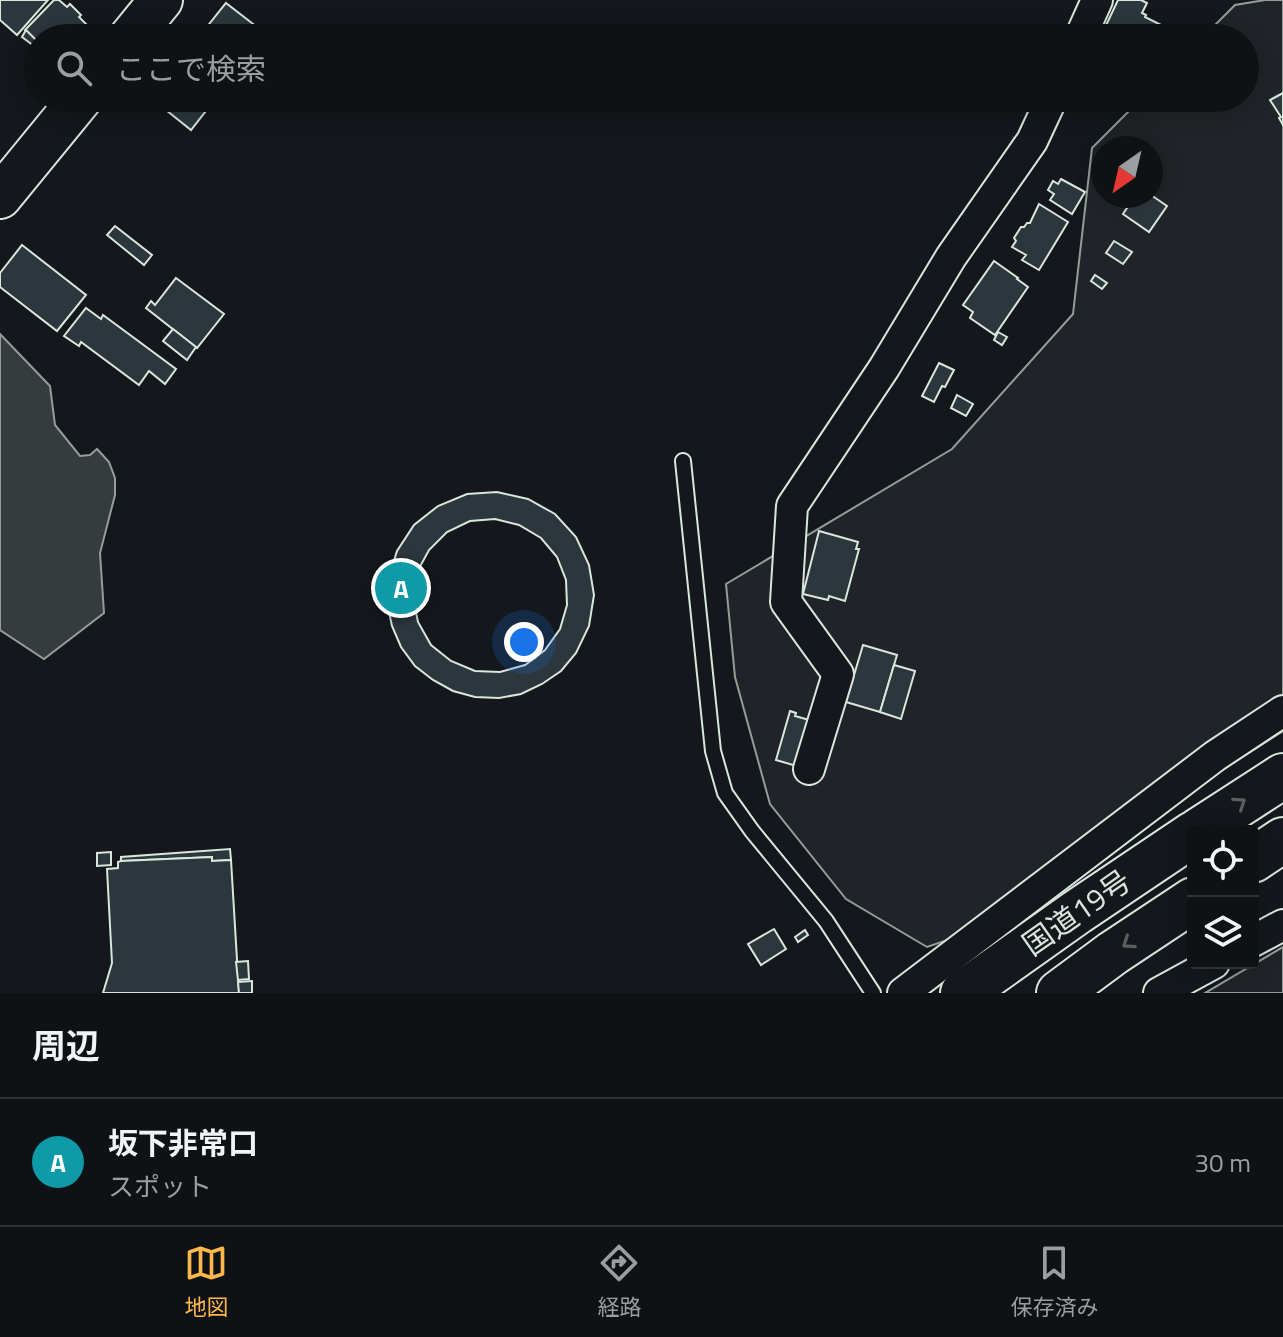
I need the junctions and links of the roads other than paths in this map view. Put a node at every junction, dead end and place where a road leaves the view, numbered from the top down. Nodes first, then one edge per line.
1 (161, 0) edge
2 (1097, 0) edge
3 (141, 24) edge
4 (1086, 24) edge
5 (70, 112) edge
6 (1045, 112) edge
7 (0, 197) edge
8 (683, 461) dead end
9 (1283, 711) edge
10 (809, 769) dead end
11 (1283, 776) edge
12 (1207, 825) edge
13 (1187, 838) edge
14 (1283, 840) edge
15 (1259, 856) edge
16 (1187, 904) edge
17 (1283, 925) edge
18 (1259, 938) edge
19 (1203, 969) edge
20 (873, 993) edge
21 (903, 993) edge
22 (963, 993) edge
23 (1059, 993) edge
24 (1159, 993) edge

1 - 3 main road
2 - 4 street
5 - 7 main road
6 - 10 street
8 - 20 lane
9 - 21 street
12 -> 11 highway, 国道19号
13 - 22 highway, 国道19号
14 - 15 highway
16 -> 23 highway, 国道19号
17 - 18 street
19 - 24 street

